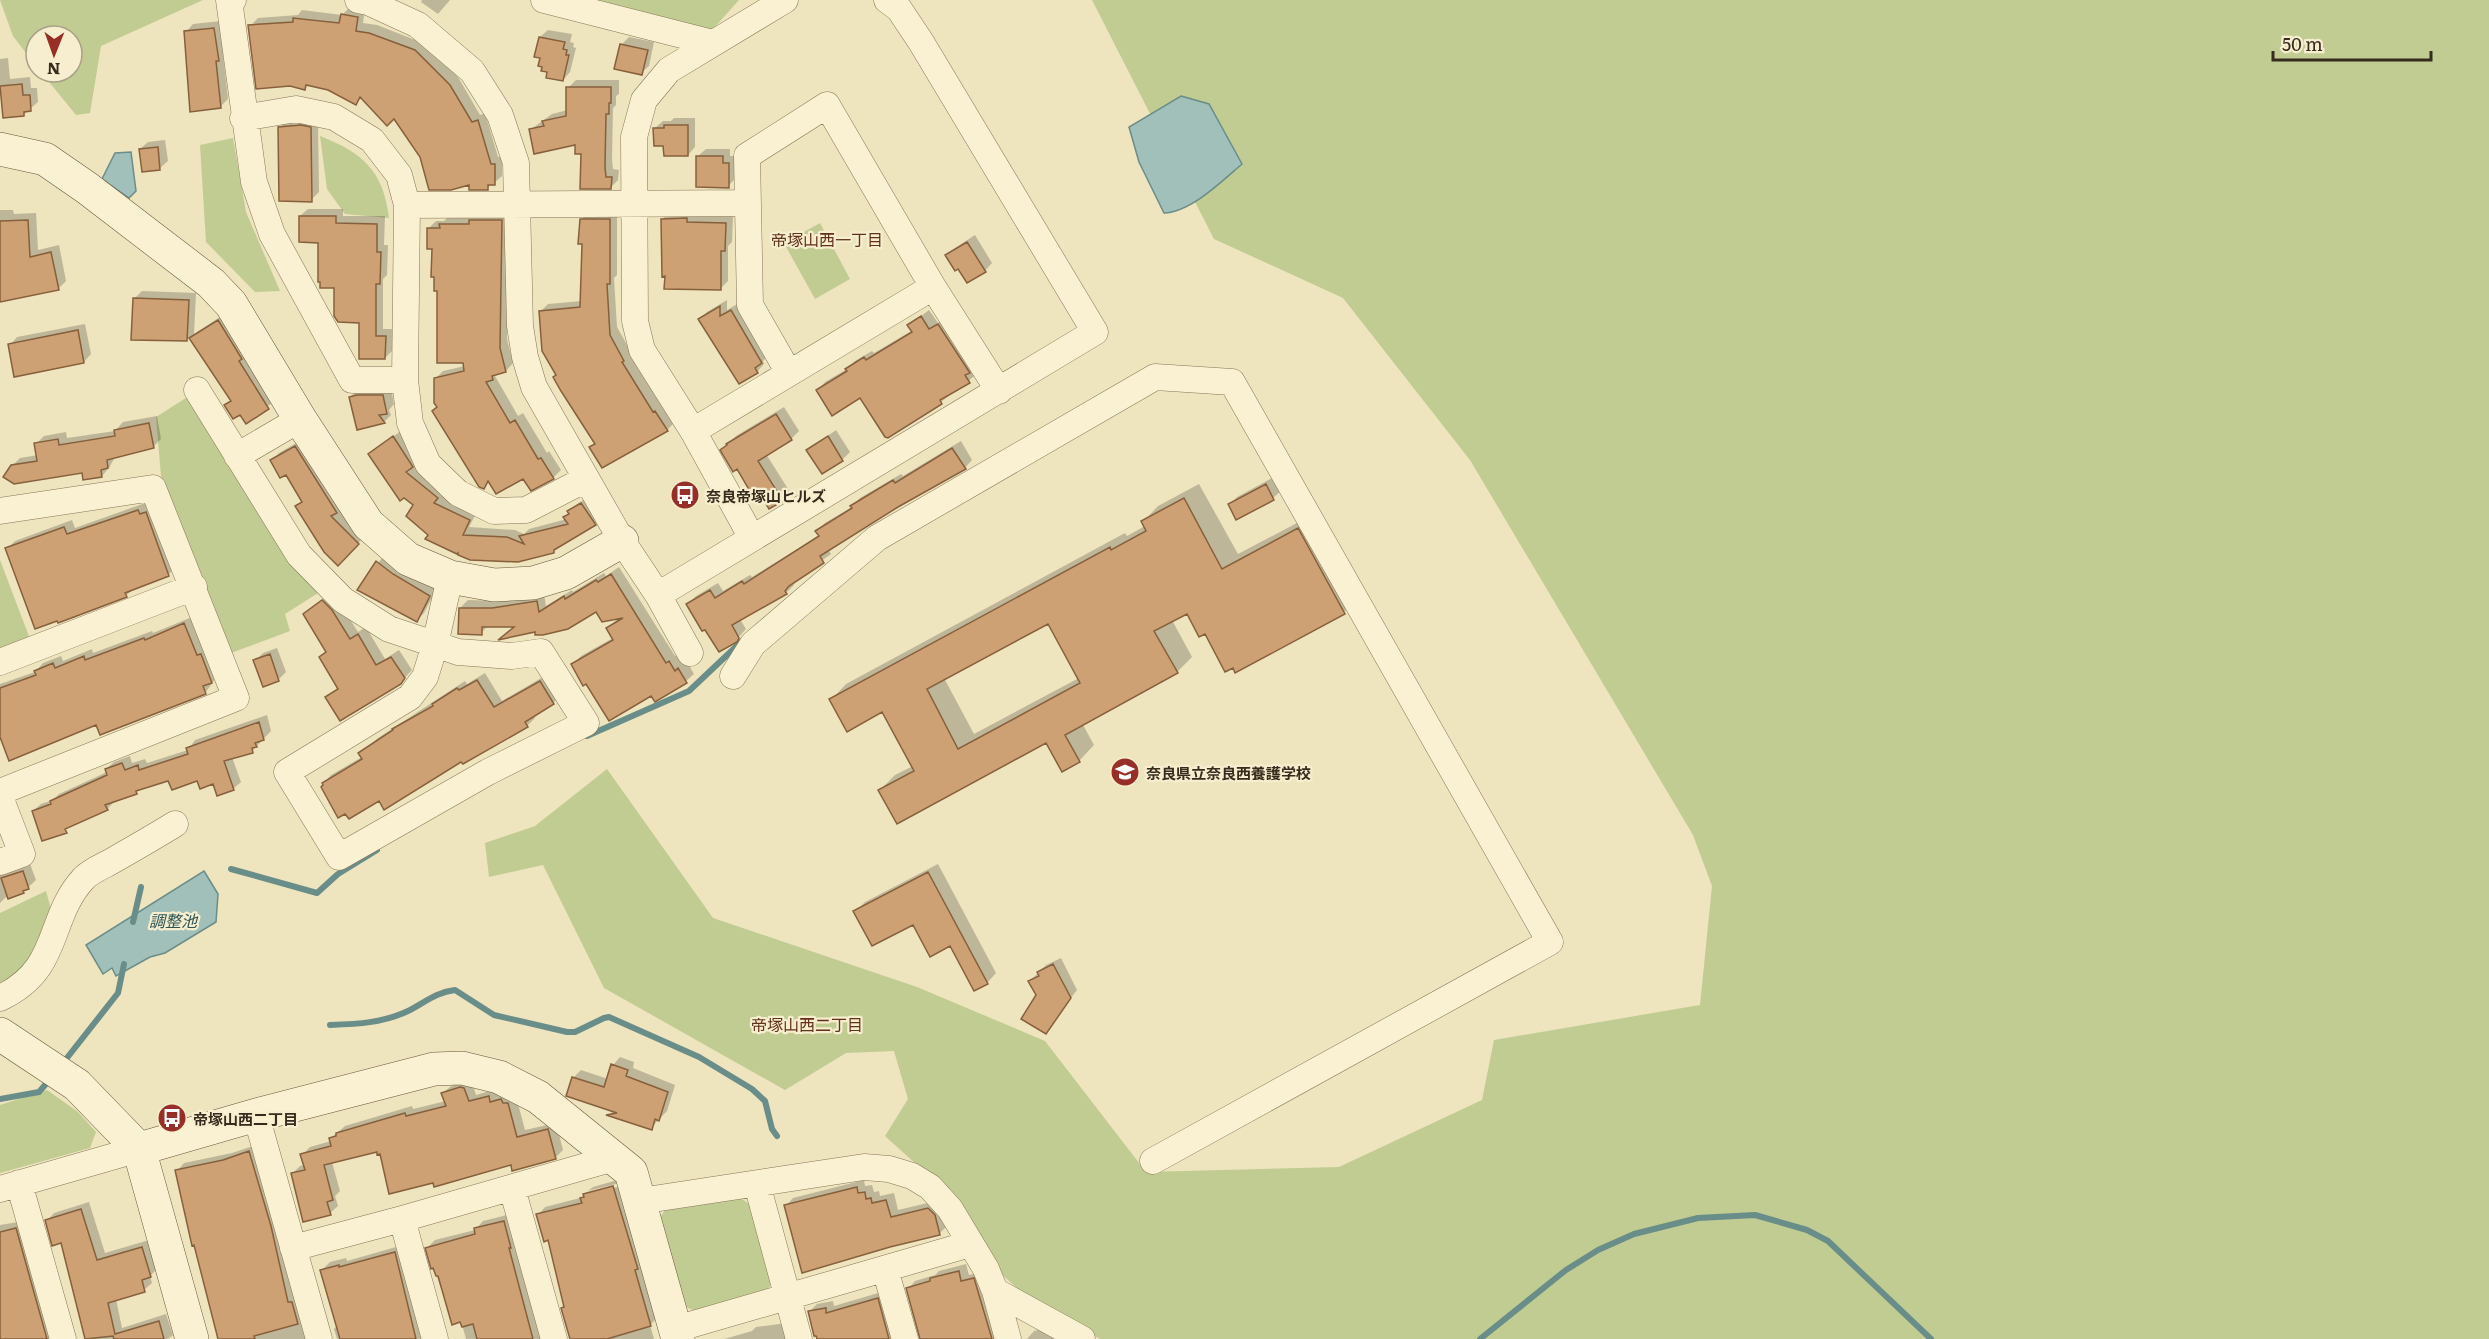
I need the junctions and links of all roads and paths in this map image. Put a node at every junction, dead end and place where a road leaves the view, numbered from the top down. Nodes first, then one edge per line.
1 (233, 0) edge
2 (358, 0) edge
3 (544, 0) edge
4 (785, 0) edge
5 (887, 0) edge
6 (394, 6) edge
7 (713, 44) junction
8 (243, 118) junction
9 (0, 149) edge
10 (519, 203) junction
11 (748, 203) junction
12 (407, 205) junction
13 (634, 205) junction
14 (933, 287) junction
15 (789, 373) junction
16 (405, 380) junction
17 (197, 390) dead end
18 (999, 391) junction
19 (300, 419) junction
20 (693, 431) junction
21 (237, 456) junction
22 (586, 479) junction
23 (0, 511) edge
24 (752, 538) junction
25 (622, 541) junction
26 (450, 577) junction
27 (194, 587) junction
28 (658, 595) junction
29 (435, 645) junction
30 (690, 653) dead end
31 (0, 663) edge
32 (733, 676) dead end
33 (0, 792) edge
34 (0, 797) edge
35 (175, 824) dead end
36 (0, 862) edge
37 (0, 998) edge
38 (0, 1034) edge
39 (256, 1115) junction
40 (139, 1149) junction
41 (614, 1158) junction
42 (1153, 1161) dead end
43 (757, 1184) junction
44 (9, 1186) edge
45 (512, 1188) junction
46 (640, 1201) junction
47 (402, 1219) junction
48 (970, 1244) junction
49 (293, 1248) junction
50 (885, 1269) junction
51 (995, 1291) junction
52 (787, 1298) junction
53 (677, 1334) edge
54 (63, 1339) edge
55 (192, 1339) edge
56 (319, 1339) edge
57 (435, 1339) edge
58 (554, 1339) edge
59 (799, 1339) edge
60 (905, 1339) edge
61 (1008, 1339) edge
62 (1082, 1339) edge

1 - 8 street
2 - 6 street
3 - 7 street
4 - 7 street
5 - 18 street
6 - 10 street
7 - 13 street
8 - 12 street
8 - 16 street
9 - 19 street
10 - 12 street
10 - 13 street
10 - 22 street
11 - 13 street
11 - 14 street
11 - 15 street
12 - 16 street
13 - 20 street
14 - 15 street
14 - 18 street
15 - 20 street
16 - 22 street
17 - 21 street
18 - 24 street
19 - 21 street
19 - 26 street
20 - 24 street
21 - 29 street
22 - 25 street
23 - 27 street
24 - 28 street
25 - 26 street
25 - 28 street
26 - 29 street
27 - 31 street
27 - 33 street
28 - 30 street
29 - 29 street
32 - 42 street
34 - 36 street
35 - 37 street
38 - 40 street
39 - 40 street
39 - 41 street
39 - 49 street
40 - 44 street
40 - 55 street
41 - 45 street
41 - 46 street
43 - 46 street
43 - 48 street
43 - 52 street
44 - 54 street
45 - 47 street
45 - 58 street
46 - 53 street
47 - 49 street
47 - 57 street
48 - 50 street
48 - 51 street
49 - 56 street
50 - 52 street
50 - 60 street
51 - 61 street
51 - 62 street
52 - 53 street
52 - 59 street

